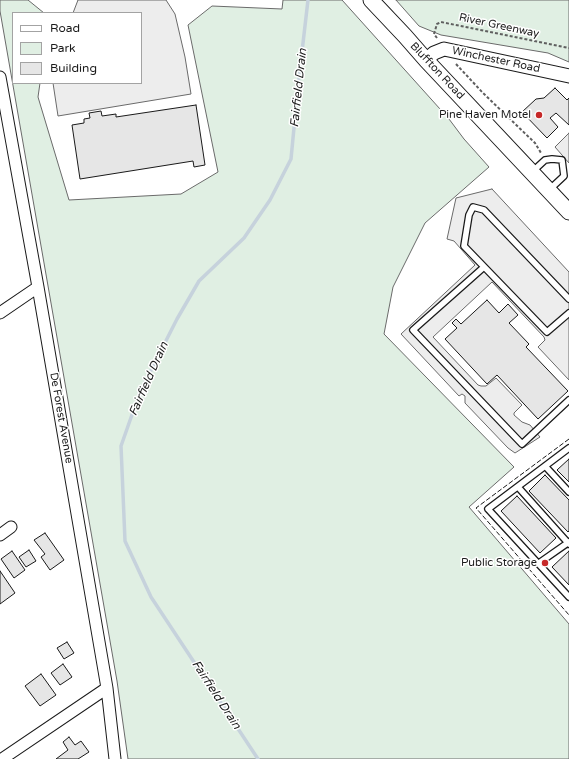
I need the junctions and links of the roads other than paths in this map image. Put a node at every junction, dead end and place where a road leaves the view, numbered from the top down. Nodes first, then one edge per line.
1 (371, 0) edge
2 (426, 60) junction
3 (569, 76) edge
4 (0, 77) edge
5 (532, 172) junction
6 (548, 190) junction
7 (569, 212) edge
8 (484, 267) junction
9 (38, 287) junction
10 (569, 299) edge
11 (0, 313) edge
12 (569, 313) edge
13 (569, 400) edge
14 (569, 448) edge
15 (545, 466) junction
16 (518, 487) junction
17 (569, 492) edge
18 (11, 527) dead end
19 (0, 535) edge
20 (568, 543) edge
21 (539, 564) junction
22 (569, 597) edge
23 (107, 688) junction
24 (2, 759) edge
25 (115, 759) edge

1 - 2 main road, Bluffton Road
2 - 3 street, Winchester Road
2 - 5 main road, Bluffton Road
4 - 9 street, De Forest Avenue
5 - 6 main road, Bluffton Road
5 - 6 lane
6 - 7 main road, Bluffton Road
8 - 10 lane
8 - 12 lane
8 - 13 lane
9 - 11 street
9 - 23 street, De Forest Avenue
14 - 15 lane
15 - 16 lane
15 - 17 lane
16 - 20 lane
16 - 21 lane
18 - 19 street
20 - 21 lane
21 - 22 lane
23 - 24 street
23 - 25 street, De Forest Avenue

